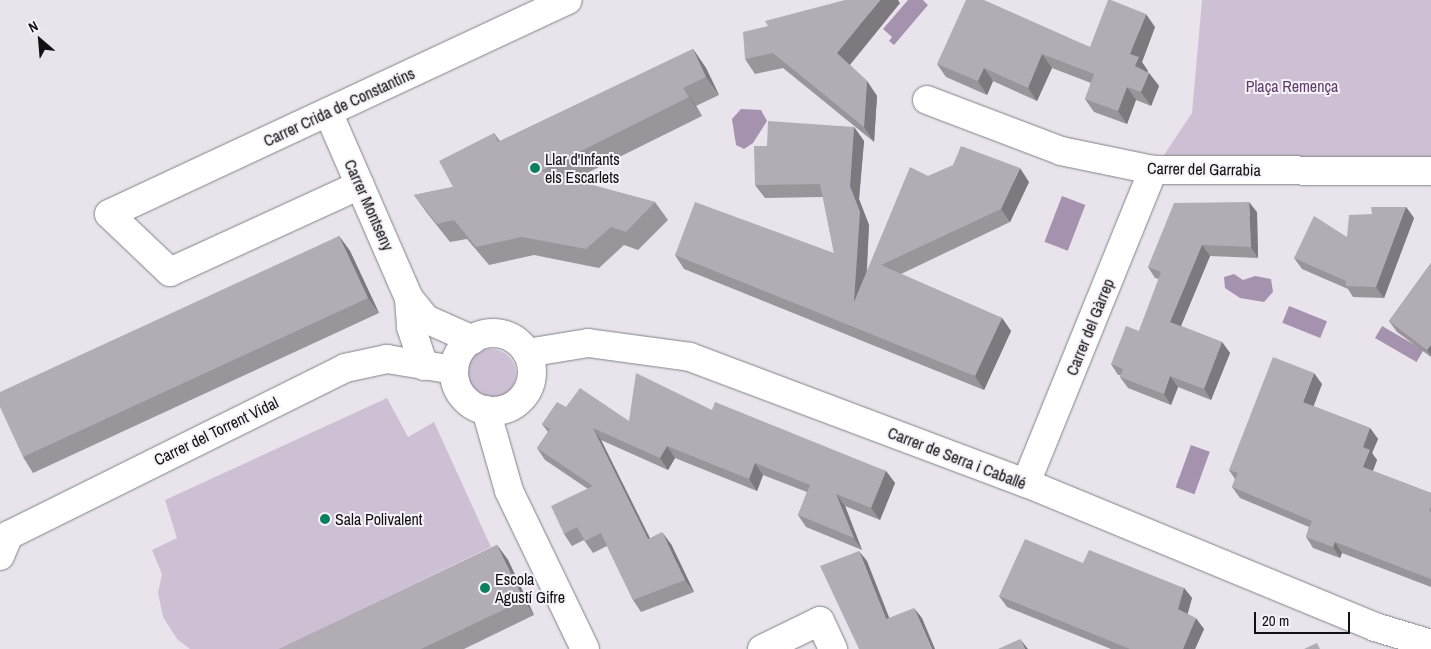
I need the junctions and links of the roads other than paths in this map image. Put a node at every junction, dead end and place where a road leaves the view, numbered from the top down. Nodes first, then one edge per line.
1 (568, 0) edge
2 (927, 100) dead end
3 (328, 112) junction
4 (1154, 170) junction
5 (1431, 171) edge
6 (360, 185) junction
7 (409, 298) junction
8 (473, 340) junction
9 (527, 352) junction
10 (424, 366) junction
11 (454, 370) junction
12 (486, 410) junction
13 (1026, 483) junction
14 (0, 556) edge
15 (1375, 627) junction
16 (1431, 644) edge
17 (586, 649) edge
18 (762, 649) edge
19 (833, 649) edge
20 (1397, 649) edge

1 - 3 street, Carrer Crida de Constantins
2 - 4 street, Carrer del Garrabia
3 - 6 street, Carrer Montseny
3 - 6 street, Carrer Crida de Constantins
4 - 5 street, Carrer del Garrabia
4 - 13 street, Carrer del Gàrrep
6 - 7 street, Carrer Montseny
7 - 8 street, Carrer Montseny
7 - 10 street, Carrer Montseny
8 - 9 street
8 - 11 street
9 - 12 street
9 - 13 street, Carrer de Serra i Caballé
10 - 11 street, Carrer del Torrent Vidal
10 - 14 street, Carrer del Torrent Vidal
11 - 12 street
12 - 17 street
13 - 15 street, Carrer de Serra i Caballé
15 - 16 street, Carrer de Serra i Caballé
15 - 20 street, Carrer de Serra i Caballé
18 - 19 street

